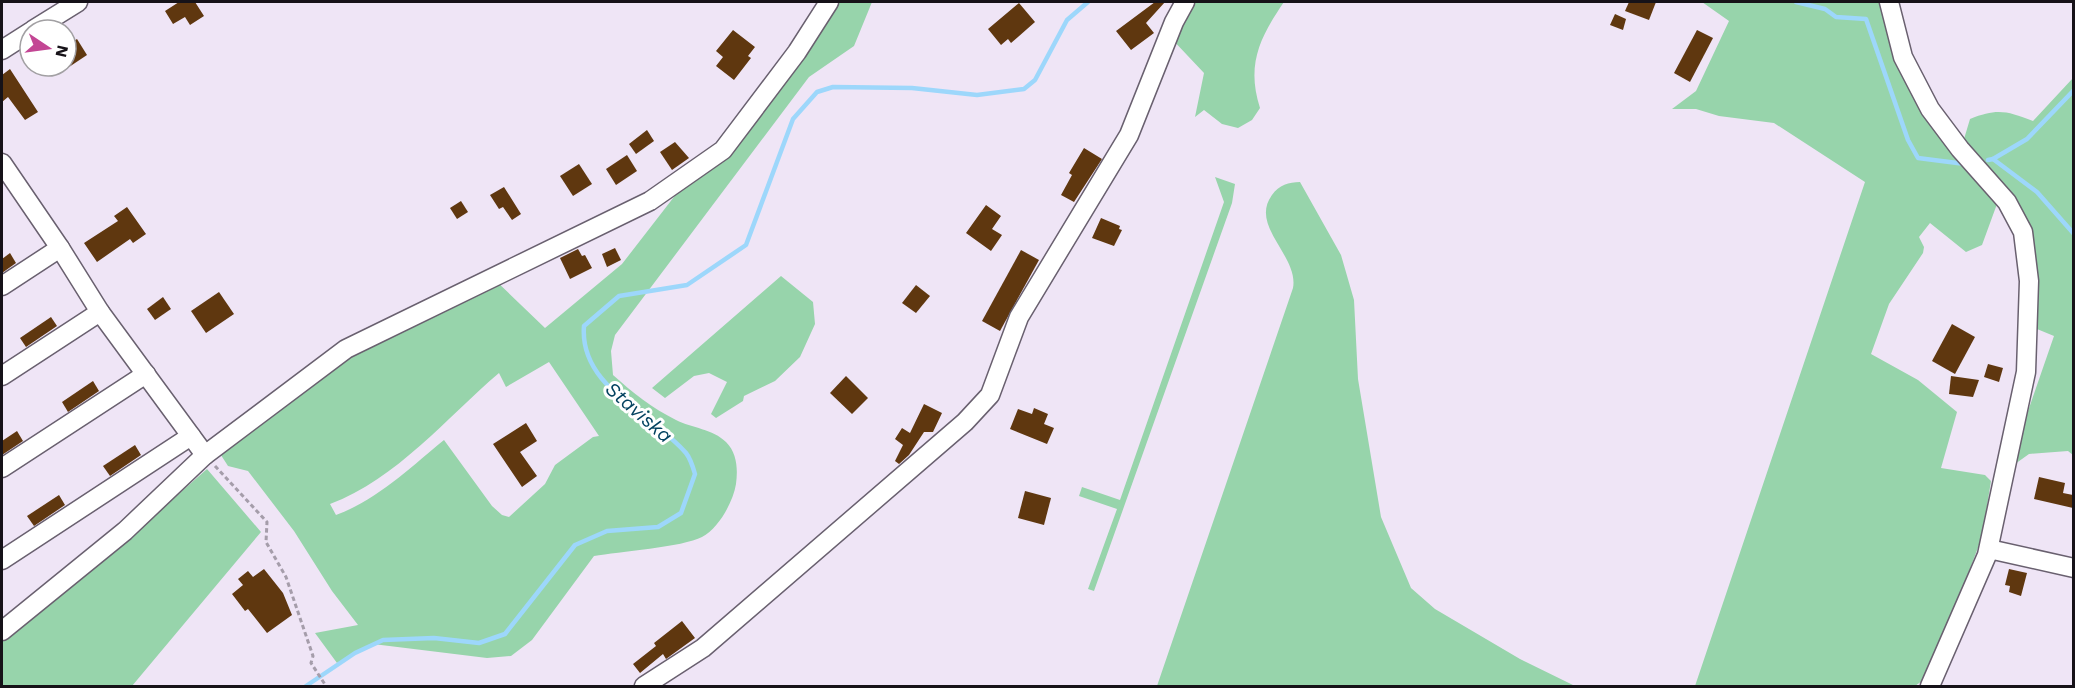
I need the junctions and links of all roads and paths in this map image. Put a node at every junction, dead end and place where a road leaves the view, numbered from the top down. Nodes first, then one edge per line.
1 (78, 2) edge
2 (1185, 2) edge
3 (1889, 2) edge
4 (826, 3) edge
5 (53, 18) edge
6 (18, 40) edge
7 (2, 50) edge
8 (2, 163) edge
9 (9, 188) edge
10 (60, 248) junction
11 (2, 286) edge
12 (100, 312) junction
13 (146, 374) junction
14 (2, 376) edge
15 (192, 436) junction
16 (205, 455) junction
17 (2, 468) edge
18 (1989, 549) junction
19 (2, 560) edge
20 (2073, 568) edge
21 (2, 631) edge
22 (326, 687) edge
23 (644, 687) edge
24 (1930, 687) edge

1 - 5 street
2 - 23 street
3 - 18 street
4 - 16 street
6 - 7 street
8 - 9 street
9 - 10 street
10 - 11 street
10 - 12 street
12 - 13 street
12 - 14 street
13 - 15 street
13 - 17 street
15 - 16 street
15 - 19 street
16 - 21 street
16 - 22 path
18 - 20 street
18 - 24 street

